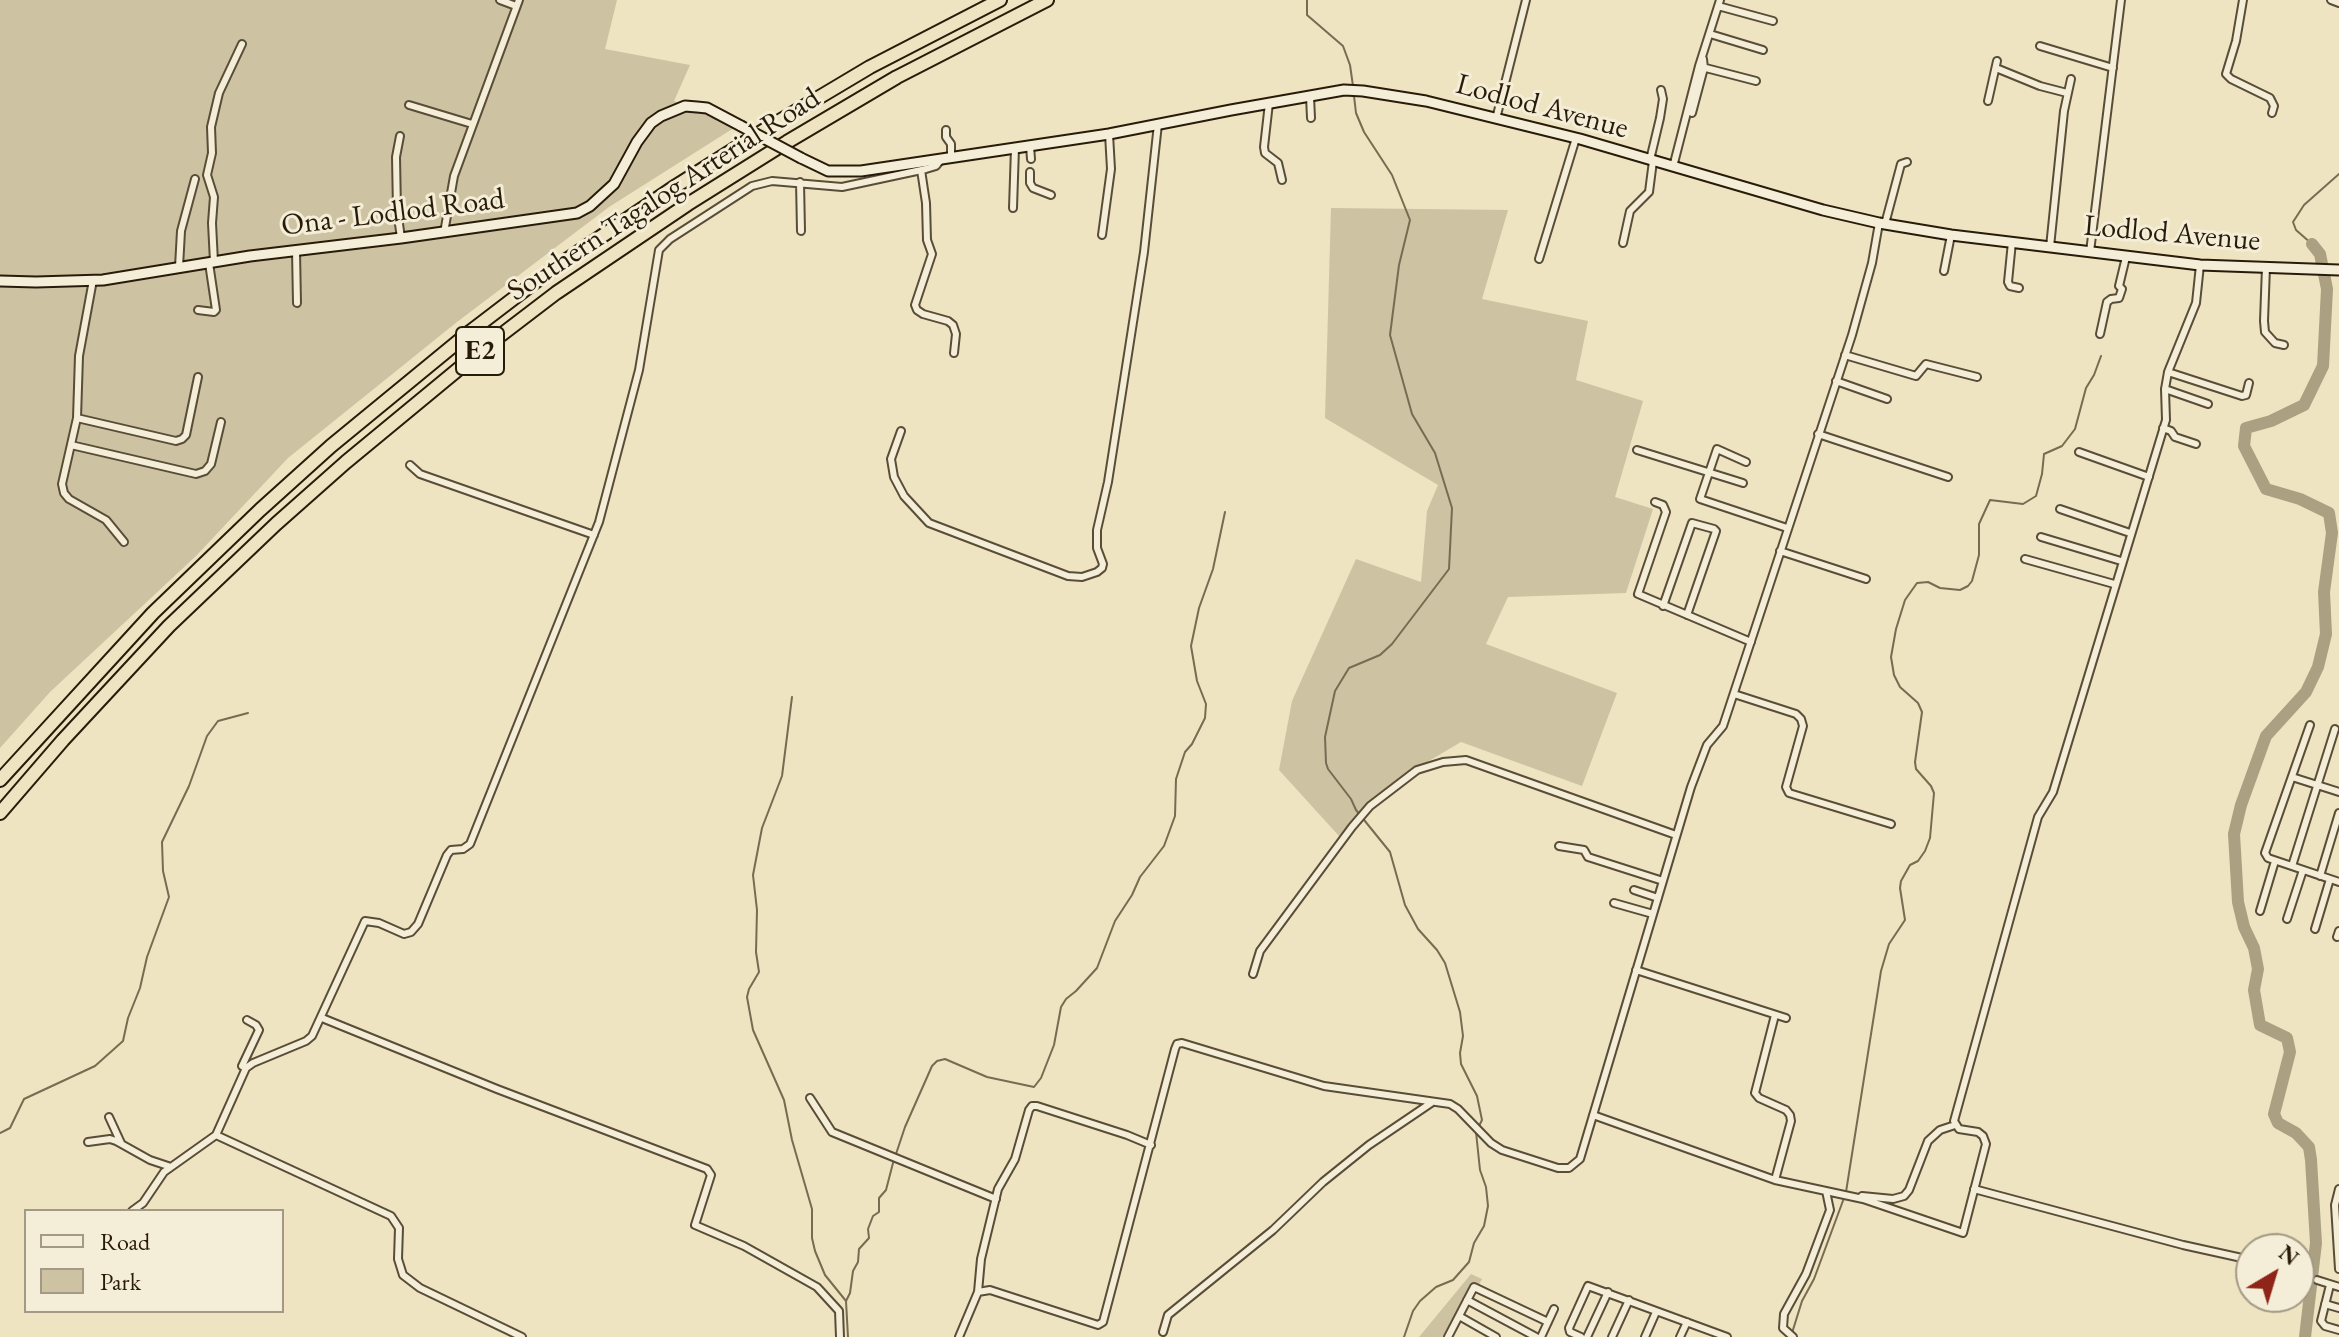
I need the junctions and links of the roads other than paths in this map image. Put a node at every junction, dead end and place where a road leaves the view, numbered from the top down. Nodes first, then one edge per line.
1 (500, 0) edge
2 (1000, 0) edge
3 (1047, 0) edge
4 (1526, 0) edge
5 (2121, 0) edge
6 (2243, 0) edge
7 (2331, 0) edge
8 (518, 3) edge
9 (1719, 3) edge
10 (2339, 3) edge
11 (1773, 21) dead end
12 (1710, 34) junction
13 (242, 44) dead end
14 (2040, 46) dead end
15 (1763, 50) dead end
16 (1702, 67) junction
17 (2113, 68) junction
18 (2071, 79) dead end
19 (1756, 81) dead end
20 (1661, 90) dead end
21 (2067, 93) junction
22 (1310, 96) junction
23 (1988, 101) dead end
24 (1269, 103) junction
25 (409, 105) dead end
26 (2272, 113) dead end
27 (1311, 118) dead end
28 (1496, 119) junction
29 (472, 124) junction
30 (1158, 124) junction
31 (741, 126) joint
32 (946, 130) dead end
33 (1109, 134) junction
34 (400, 136) dead end
35 (1576, 138) junction
36 (1030, 146) junction
37 (1015, 148) junction
38 (947, 157) junction
39 (1031, 159) dead end
40 (1652, 161) junction
41 (1907, 162) dead end
42 (1675, 167) junction
43 (921, 170) junction
44 (1030, 172) dead end
45 (195, 179) dead end
46 (1282, 180) dead end
47 (800, 182) junction
48 (1051, 195) dead end
49 (1013, 208) dead end
50 (1882, 223) junction
51 (801, 231) dead end
52 (444, 233) junction
53 (1102, 235) dead end
54 (1951, 235) junction
55 (401, 238) junction
56 (2012, 242) junction
57 (1623, 243) dead end
58 (2050, 247) junction
59 (296, 251) junction
60 (2090, 252) junction
61 (2126, 257) junction
62 (1539, 259) dead end
63 (211, 262) junction
64 (2200, 265) junction
65 (179, 267) junction
66 (2266, 267) junction
67 (2338, 270) edge
68 (1944, 271) dead end
69 (93, 280) junction
70 (0, 281) edge
71 (2019, 288) dead end
72 (297, 303) dead end
73 (198, 310) dead end
74 (2100, 334) dead end
75 (2284, 345) dead end
76 (954, 353) dead end
77 (1845, 355) junction
78 (2168, 372) junction
79 (198, 377) dead end
80 (1977, 377) dead end
81 (1836, 381) junction
82 (2249, 383) dead end
83 (2165, 389) junction
84 (1887, 399) dead end
85 (2208, 404) dead end
86 (77, 418) junction
87 (221, 422) dead end
88 (2163, 428) junction
89 (901, 431) dead end
90 (1818, 434) junction
91 (2196, 444) dead end
92 (71, 445) junction
93 (1637, 450) dead end
94 (2079, 452) dead end
95 (1746, 462) dead end
96 (410, 465) dead end
97 (1709, 472) junction
98 (1948, 477) dead end
99 (2149, 477) junction
100 (1743, 483) dead end
101 (1655, 502) dead end
102 (2060, 509) dead end
103 (1787, 528) junction
104 (2130, 533) junction
105 (594, 535) junction
106 (2041, 537) dead end
107 (124, 542) dead end
108 (1780, 551) junction
109 (2025, 559) dead end
110 (2121, 561) junction
111 (1866, 579) dead end
112 (2114, 584) junction
113 (1663, 606) junction
114 (1687, 615) junction
115 (1751, 642) junction
116 (1734, 694) junction
117 (2310, 725) dead end
118 (2335, 729) dead end
119 (2292, 777) junction
120 (0, 780) edge
121 (2319, 785) junction
122 (2339, 792) edge
123 (0, 813) edge
124 (2339, 813) edge
125 (1891, 824) dead end
126 (1676, 835) junction
127 (1559, 846) dead end
128 (2275, 861) junction
129 (2292, 866) junction
130 (2303, 870) junction
131 (2320, 876) junction
132 (2330, 879) junction
133 (1663, 881) junction
134 (2339, 882) edge
135 (1634, 890) dead end
136 (1658, 898) junction
137 (1614, 903) dead end
138 (2260, 911) dead end
139 (1653, 914) junction
140 (2287, 919) dead end
141 (2315, 929) dead end
142 (1636, 970) junction
143 (1253, 974) dead end
144 (1775, 1015) junction
145 (322, 1018) junction
146 (1786, 1018) dead end
147 (247, 1020) dead end
148 (246, 1068) junction
149 (810, 1098) dead end
150 (1432, 1103) junction
151 (1593, 1115) junction
152 (109, 1117) dead end
153 (1955, 1125) junction
154 (216, 1135) junction
155 (88, 1142) dead end
156 (121, 1144) junction
157 (1151, 1145) junction
158 (171, 1167) junction
159 (1775, 1180) junction
160 (1974, 1189) junction
161 (2339, 1189) edge
162 (1826, 1191) junction
163 (1838, 1193) junction
164 (996, 1199) junction
165 (2337, 1206) edge
166 (135, 1209) edge
167 (2337, 1229) edge
168 (2339, 1252) edge
169 (2235, 1256) edge
170 (2338, 1268) edge
171 (2317, 1280) dead end
172 (2330, 1285) junction
173 (2339, 1287) edge
174 (978, 1292) junction
175 (1608, 1292) junction
176 (1467, 1300) junction
177 (1629, 1300) junction
178 (2325, 1304) junction
179 (2339, 1308) edge
180 (1554, 1309) dead end
181 (1656, 1312) junction
182 (1459, 1316) junction
183 (1548, 1322) junction
184 (1687, 1322) junction
185 (2339, 1330) edge
186 (1163, 1332) dead end
187 (1449, 1335) edge
188 (522, 1337) edge
189 (840, 1337) edge
190 (959, 1337) edge
191 (1458, 1337) edge
192 (1496, 1337) edge
193 (1538, 1337) edge
194 (1581, 1337) edge
195 (1587, 1337) edge
196 (1612, 1337) edge
197 (1645, 1337) edge
198 (1680, 1337) edge
199 (1727, 1337) edge
200 (1793, 1337) edge

1 - 8 street
2 - 120 highway, Southern Tagalog Arterial Road / E2
3 - 123 highway, Southern Tagalog Arterial Road / E2
4 - 28 street
5 - 17 street
6 - 26 street
7 - 10 street
8 - 29 street
9 - 11 street
9 - 12 street
12 - 15 street
12 - 16 street
13 - 63 street
14 - 17 street
16 - 19 street
16 - 42 street
17 - 60 street
18 - 21 street
20 - 40 street
21 - 23 street
21 - 58 street
22 - 24 main road, Lodlod Avenue
22 - 27 street
22 - 28 main road, Lodlod Avenue
24 - 30 main road, Lodlod Avenue
24 - 46 street
25 - 29 street
28 - 35 main road, Lodlod Avenue
29 - 52 street
30 - 33 main road, Lodlod Avenue
30 - 89 street
31 - 38 main road, Lodlod Avenue, bridge
31 - 52 main road, Ona - Lodlod Road
32 - 38 street
33 - 36 main road, Lodlod Avenue
33 - 53 street
34 - 55 street
35 - 40 main road, Lodlod Avenue
35 - 62 street
36 - 37 main road, Lodlod Avenue
36 - 39 street
37 - 38 main road, Lodlod Avenue
37 - 49 street
38 - 43 street
40 - 42 main road, Lodlod Avenue
40 - 57 street
41 - 50 street
42 - 50 main road, Lodlod Avenue
43 - 47 street
43 - 76 street
44 - 48 street
45 - 65 street
47 - 51 street
47 - 105 street
50 - 54 main road, Lodlod Avenue
50 - 77 street
52 - 55 main road, Ona - Lodlod Road
54 - 56 main road, Lodlod Avenue
54 - 68 street
55 - 59 main road, Ona - Lodlod Road
56 - 58 main road, Lodlod Avenue
56 - 71 street
58 - 60 main road, Lodlod Avenue
59 - 63 main road, Ona - Lodlod Road
59 - 72 street
60 - 61 main road, Lodlod Avenue
61 - 64 main road, Lodlod Avenue
61 - 74 street
63 - 65 main road, Ona - Lodlod Road
63 - 73 street
64 - 66 main road, Lodlod Avenue
64 - 78 street
65 - 69 main road, Ona - Lodlod Road
66 - 67 main road, Lodlod Avenue
66 - 75 street
69 - 70 main road, Ona - Lodlod Road
69 - 86 street
77 - 80 street
77 - 81 street
78 - 82 street
78 - 83 street
79 - 86 street
81 - 84 street
81 - 90 street
83 - 85 street
83 - 88 street
86 - 92 street
87 - 92 street
88 - 91 street
88 - 99 street
90 - 98 street
90 - 103 street
92 - 107 street
93 - 97 street
94 - 99 street
95 - 97 street
96 - 105 street
97 - 100 street
97 - 103 street
99 - 104 street
101 - 113 street
102 - 104 street
103 - 108 street
104 - 110 street
105 - 145 street
106 - 110 street
108 - 111 street
108 - 115 street
109 - 112 street
110 - 112 street
112 - 153 street
113 - 114 street
113 - 114 street
114 - 115 street
115 - 116 street
116 - 125 street
116 - 126 street
117 - 119 street
118 - 121 street
119 - 121 street
119 - 128 street
121 - 122 street
121 - 129 street
124 - 131 street
126 - 133 street
126 - 143 street
127 - 133 street
128 - 129 street
128 - 138 street
129 - 130 street
130 - 131 street
130 - 140 street
131 - 132 street
132 - 134 street
132 - 141 street
133 - 136 street
135 - 136 street
136 - 139 street
137 - 139 street
139 - 142 street
142 - 144 street
142 - 151 street
144 - 146 street
144 - 159 street
145 - 148 street
145 - 189 street
147 - 148 street
148 - 154 street
149 - 164 street
150 - 151 street
150 - 157 street
150 - 186 street
151 - 159 street
152 - 156 street
153 - 160 street
153 - 163 street
154 - 158 street
154 - 188 street
155 - 156 street
156 - 158 street
157 - 164 street
157 - 174 street
158 - 166 street
159 - 162 street
160 - 163 street
160 - 169 street
161 - 165 street
162 - 163 street
162 - 200 street
164 - 174 street
165 - 167 street
167 - 168 street
168 - 170 street
171 - 172 street
172 - 173 street
172 - 178 street
174 - 190 street
175 - 177 street
175 - 194 street
175 - 195 street
176 - 182 street
176 - 183 street
176 - 193 street
177 - 181 street
177 - 196 street
178 - 179 street
178 - 185 street
180 - 183 street
181 - 184 street
181 - 197 street
182 - 187 street
182 - 192 street
183 - 193 street
184 - 198 street
184 - 199 street
187 - 191 street

